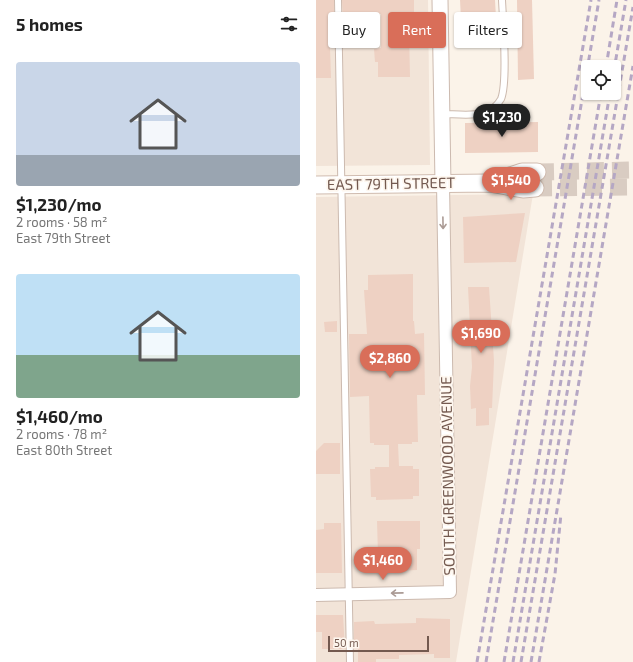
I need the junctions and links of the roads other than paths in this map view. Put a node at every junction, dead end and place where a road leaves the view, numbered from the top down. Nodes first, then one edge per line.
1 (338, 0) edge
2 (440, 0) edge
3 (502, 0) edge
4 (442, 114) junction
5 (536, 180) tunnel mouth
6 (443, 184) junction
7 (316, 185) edge
8 (342, 185) junction
9 (349, 594) junction
10 (316, 595) edge
11 (350, 662) edge

1 - 8 lane
2 - 4 street, SOUTH GREENWOOD AVENUE
3 - 4 lane
4 - 6 street, SOUTH GREENWOOD AVENUE
5 - 6 main road, EAST 79TH STREET
6 - 8 main road, EAST 79TH STREET
6 -> 9 street, SOUTH GREENWOOD AVENUE
7 - 8 main road, EAST 79TH STREET
8 - 9 lane
9 - 10 street
9 - 11 lane

